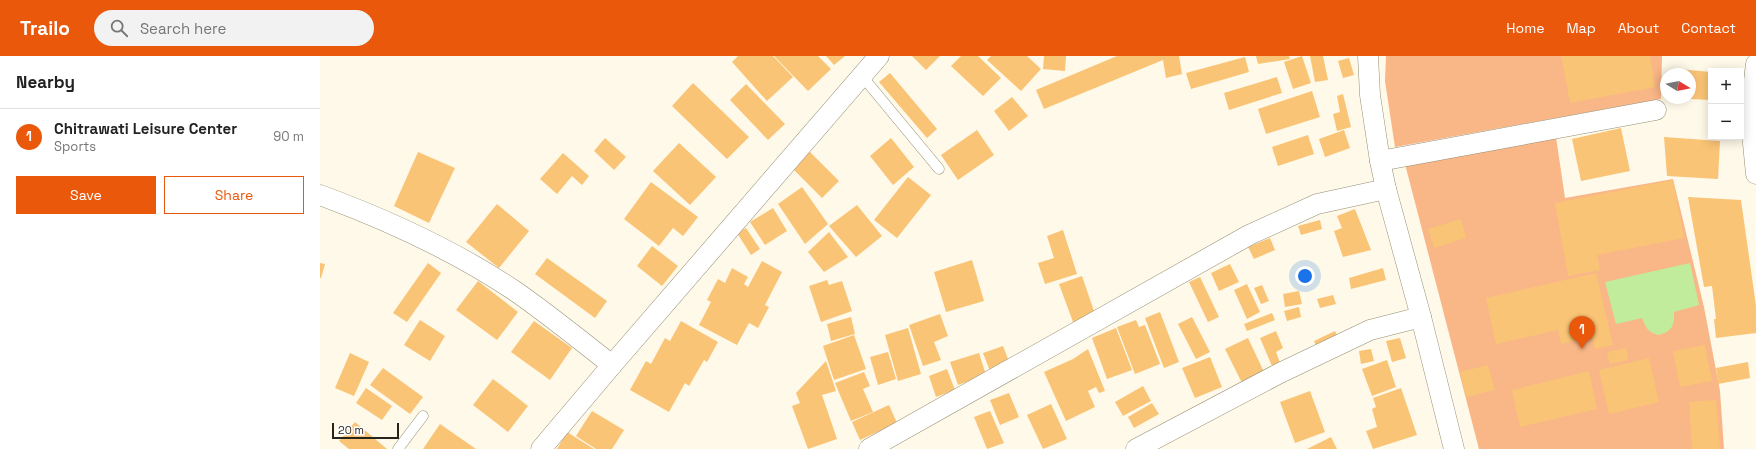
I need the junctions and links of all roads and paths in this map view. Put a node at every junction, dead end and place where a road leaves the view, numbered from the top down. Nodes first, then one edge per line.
1 (879, 56) edge
2 (1368, 56) edge
3 (1756, 64) edge
4 (862, 76) junction
5 (1656, 110) dead end
6 (1380, 161) junction
7 (939, 169) dead end
8 (1756, 174) edge
9 (1386, 189) junction
10 (320, 195) edge
11 (1421, 317) junction
12 (612, 365) junction
13 (423, 416) dead end
14 (398, 449) edge
15 (541, 449) edge
16 (869, 449) edge
17 (1136, 449) edge
18 (1454, 449) edge

1 - 4 street
2 - 6 street
3 - 8 street
4 - 7 lane
4 - 12 street
5 - 6 street
6 - 9 street
9 - 11 street
9 - 16 street
10 - 12 street
11 - 17 street
11 - 18 street
12 - 15 street
13 - 14 lane

